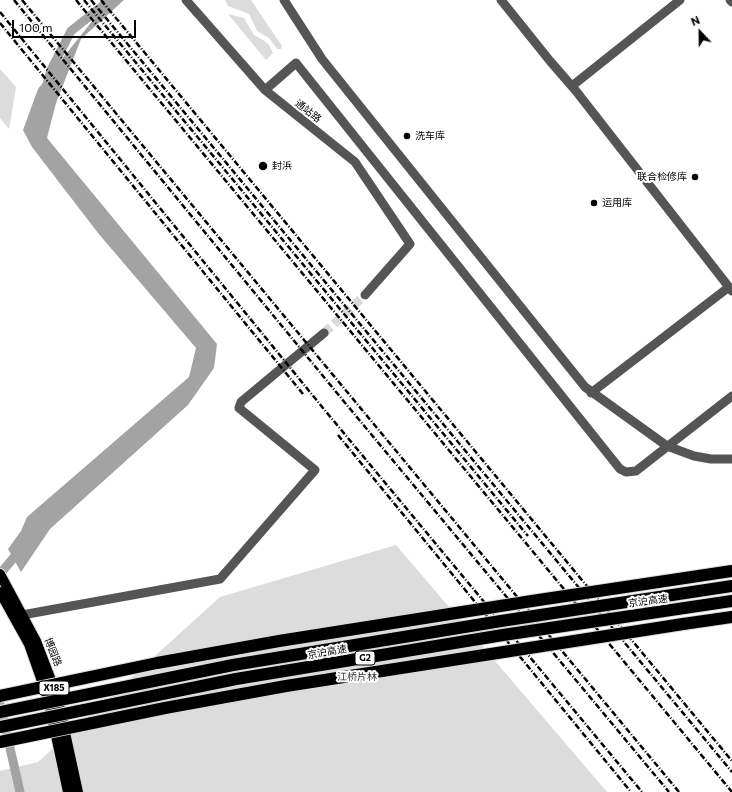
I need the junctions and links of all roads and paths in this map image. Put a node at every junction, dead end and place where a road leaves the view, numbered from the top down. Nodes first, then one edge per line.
1 (186, 0) edge
2 (284, 0) edge
3 (502, 0) edge
4 (680, 0) edge
5 (572, 86) junction
6 (265, 90) junction
7 (730, 289) edge
8 (365, 295) tunnel mouth
9 (324, 334) tunnel mouth
10 (591, 393) junction
11 (732, 396) edge
12 (667, 446) junction
13 (732, 459) edge
14 (732, 571) edge
15 (0, 574) edge
16 (732, 586) edge
17 (4, 594) edge
18 (732, 601) edge
19 (22, 615) junction
20 (732, 617) edge
21 (0, 696) edge
22 (0, 712) edge
23 (0, 727) edge
24 (0, 742) edge
25 (68, 792) edge
26 (78, 792) edge

1 - 6 street, 通站路
2 - 10 street
3 - 5 street
4 - 5 street
5 - 7 street
6 - 8 street, 通站路
6 - 12 street
7 - 10 street
9 - 19 street
10 - 12 street
11 - 12 street
12 - 13 street
14 - 21 highway, 京沪高速, bridge
15 - 17 main road, 博园路 / X185
16 - 22 highway, 京沪高速 / G2, bridge
17 - 19 main road, 博园路 / X185
17 - 25 main road, 博园路 / X185
18 - 23 highway, 京沪高速 / G2, bridge
19 - 26 main road, 博园路 / X185
20 - 24 highway, G2, bridge

